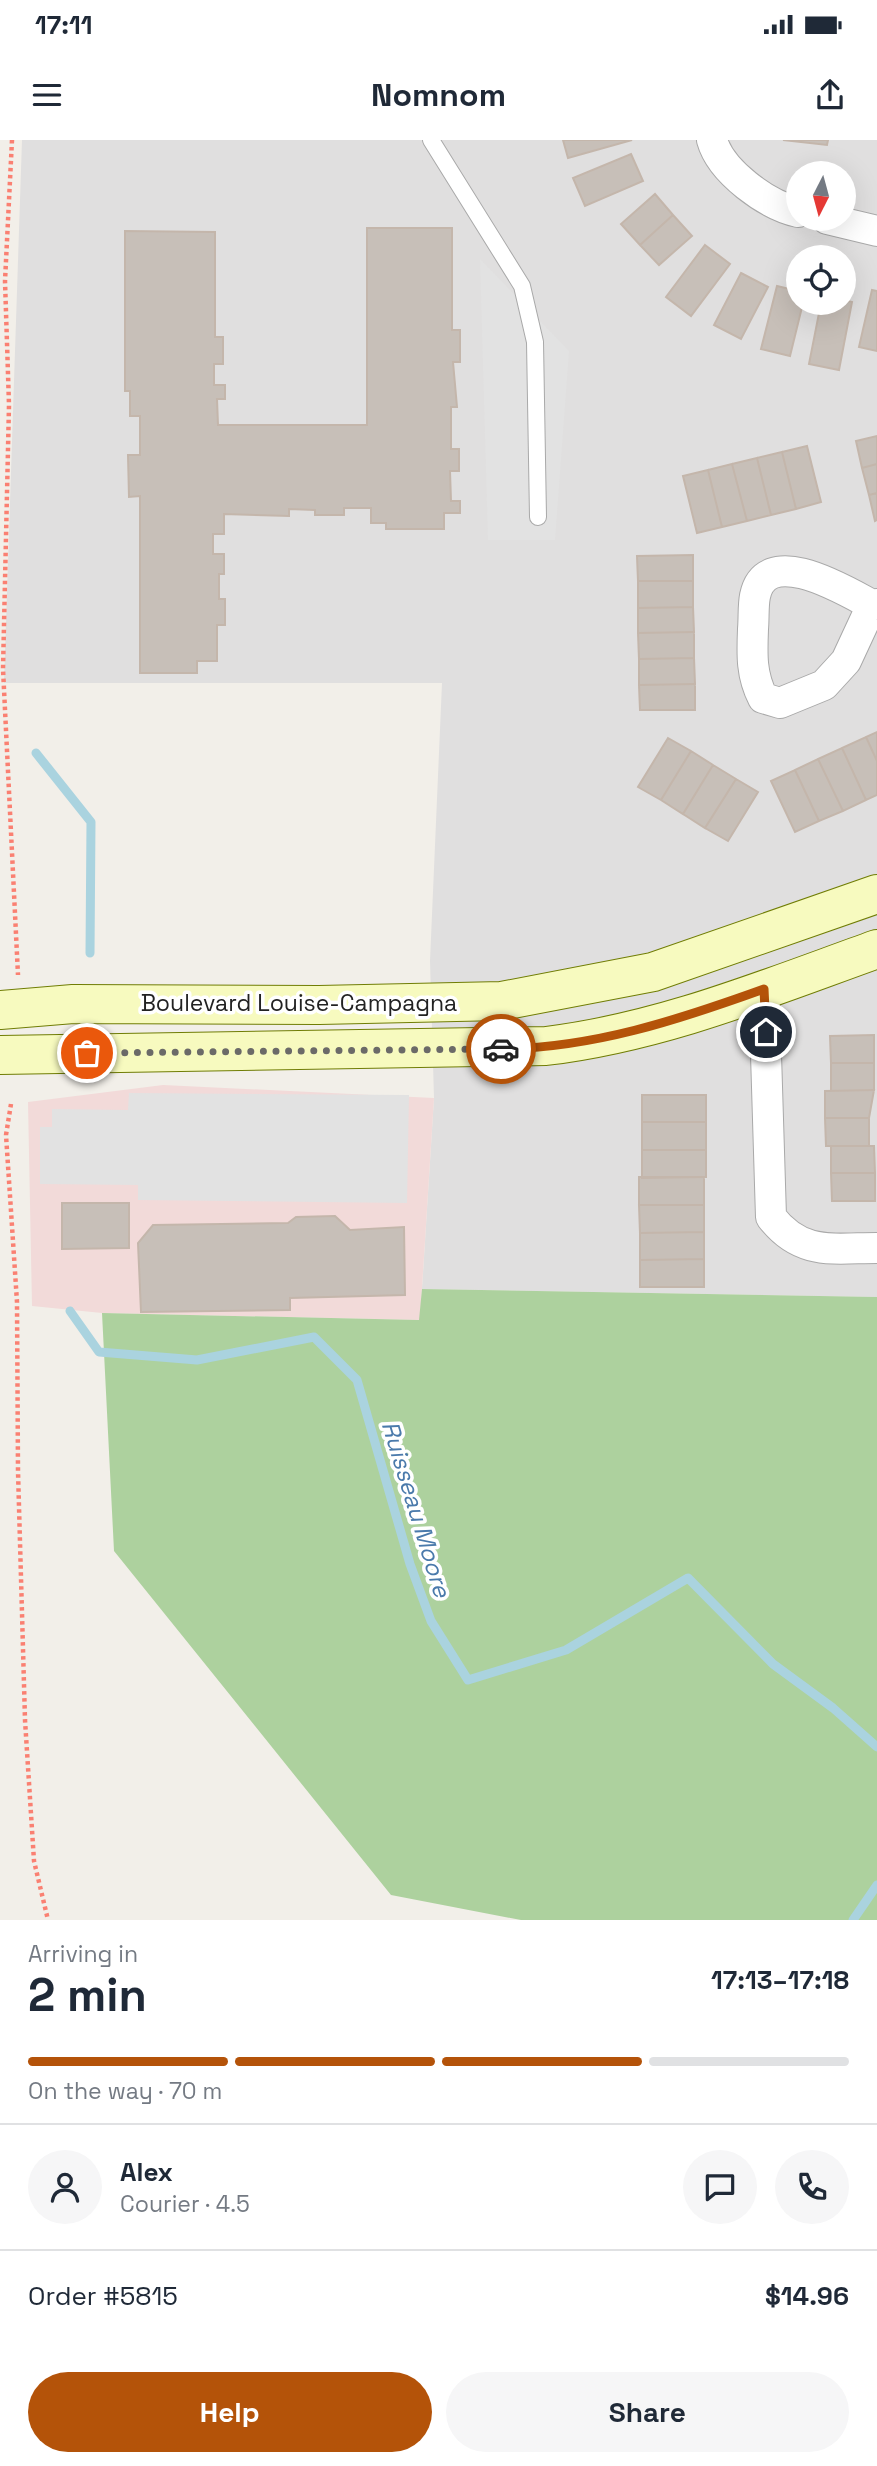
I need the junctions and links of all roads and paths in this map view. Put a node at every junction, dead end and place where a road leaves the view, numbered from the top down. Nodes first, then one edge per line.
1 (12, 140) edge
2 (431, 140) edge
3 (712, 140) edge
4 (786, 208) edge
5 (856, 226) edge
6 (877, 231) edge
7 (538, 517) dead end
8 (874, 605) edge
9 (877, 894) edge
10 (877, 949) edge
11 (764, 989) junction
12 (9, 996) edge
13 (0, 1055) edge
14 (11, 1104) dead end
15 (877, 1248) edge
16 (48, 1920) edge

1 - 12 path
2 - 7 lane
3 - 4 street
5 - 6 street
8 - 8 street
9 - 12 street, Boulevard Louise-Campagna
10 - 11 street, Boulevard Louise-Campagna
11 - 13 street, Boulevard Louise-Campagna
11 - 15 street
14 - 16 path

